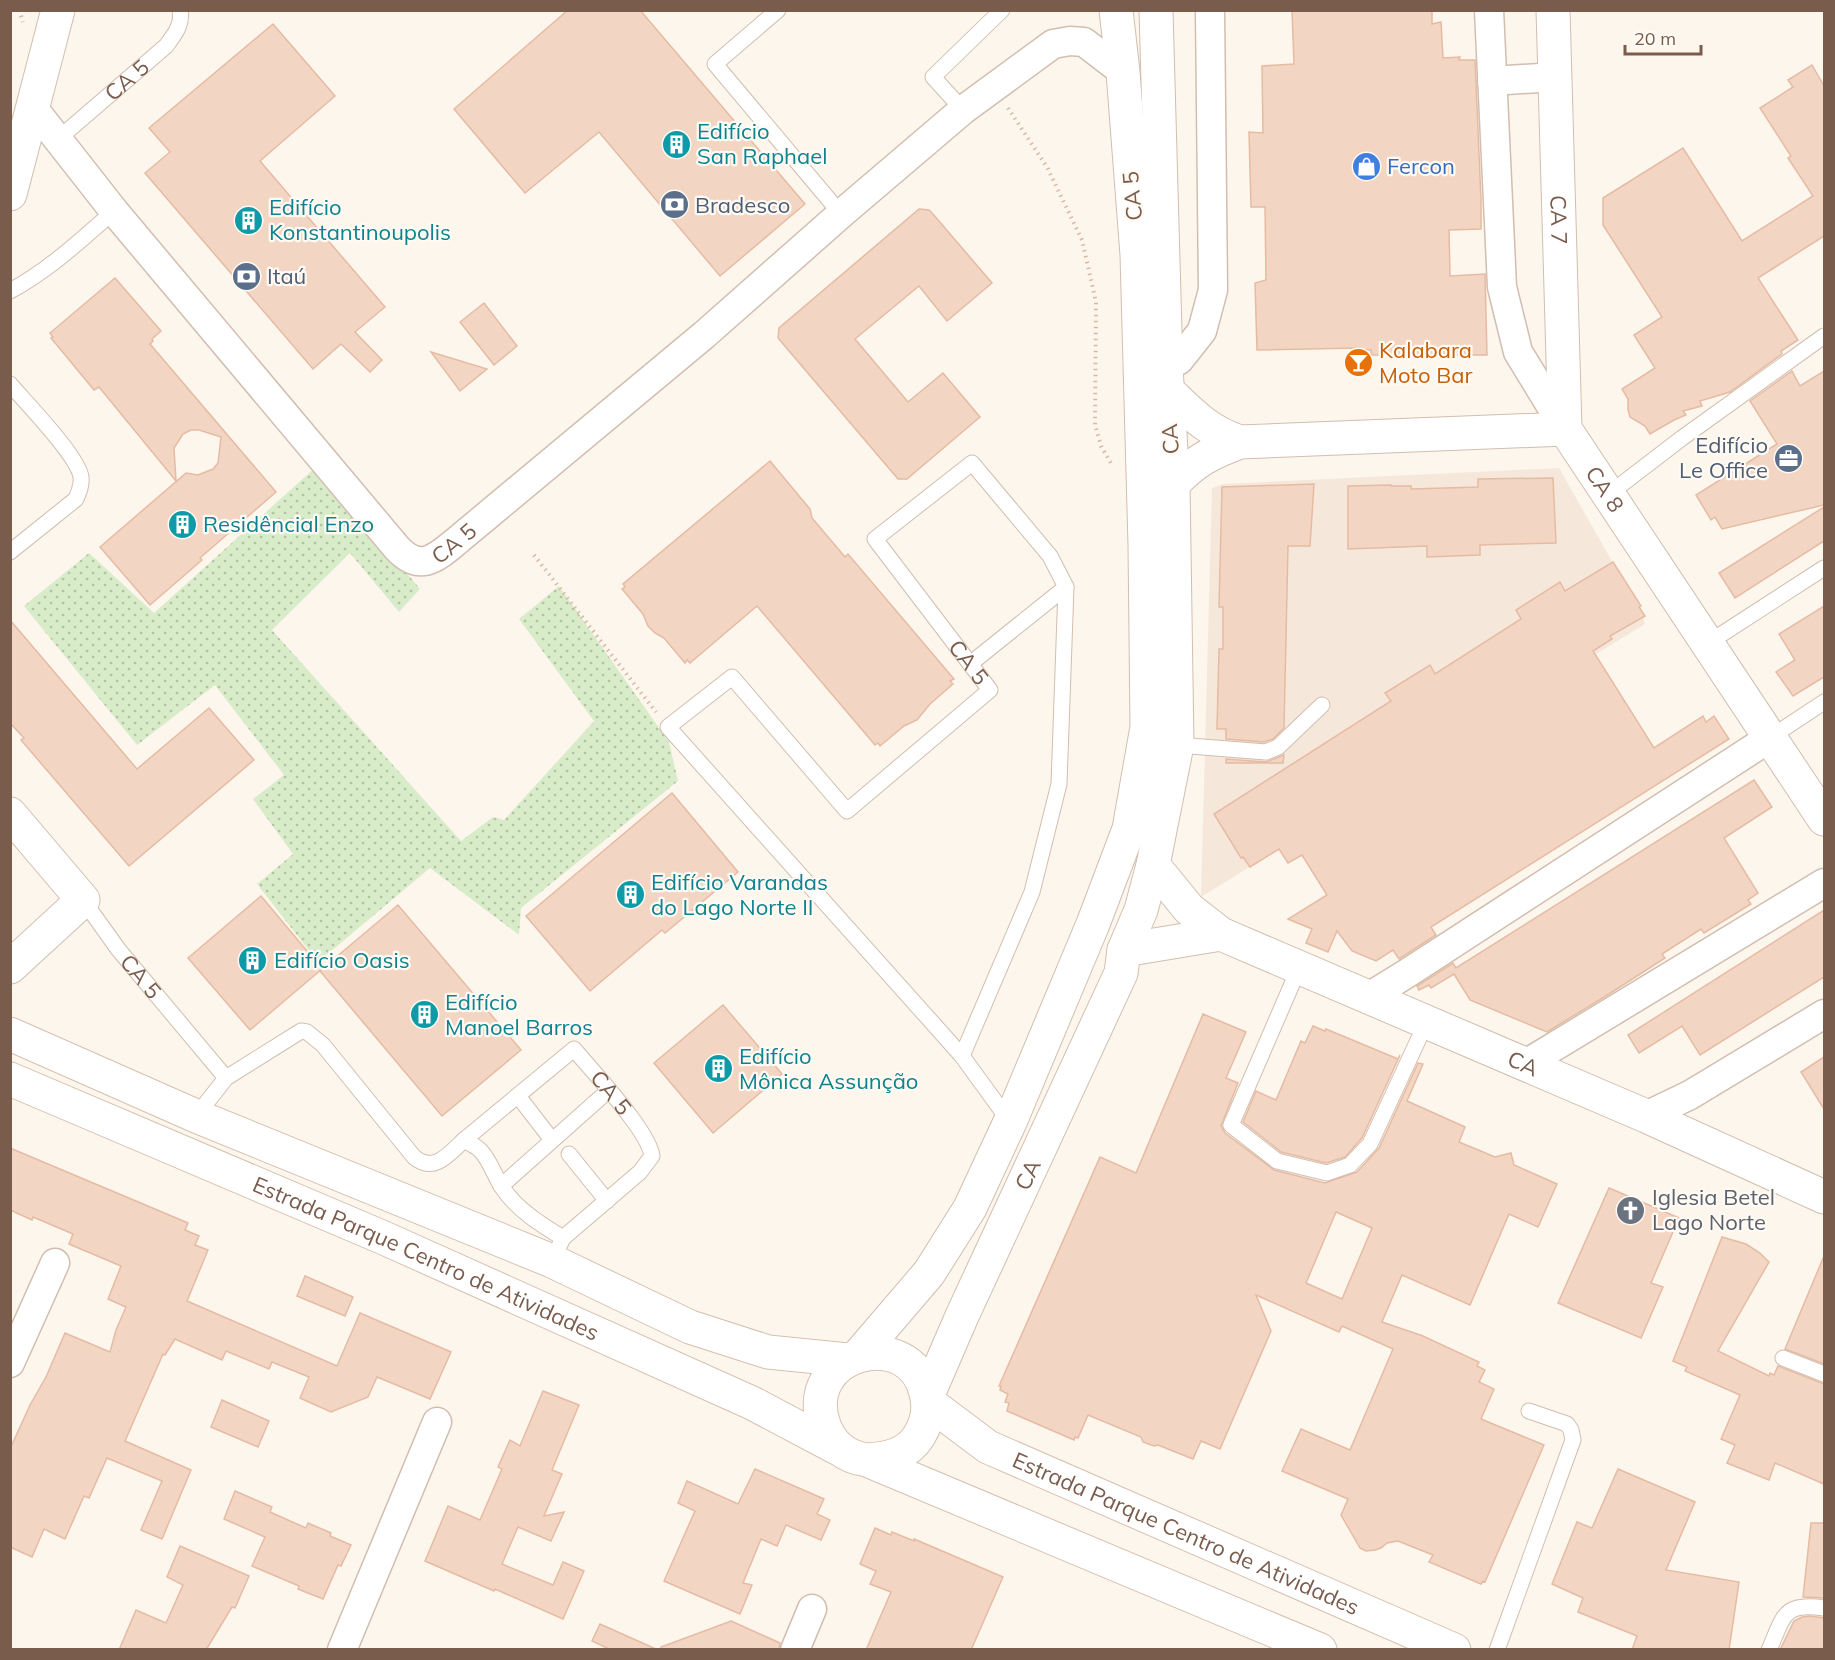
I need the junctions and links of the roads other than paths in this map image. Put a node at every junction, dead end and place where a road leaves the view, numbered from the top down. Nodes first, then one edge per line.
1 (58, 10) edge
2 (180, 10) edge
3 (778, 10) edge
4 (1002, 10) edge
5 (1116, 10) edge
6 (1156, 10) edge
7 (1210, 10) edge
8 (1489, 10) edge
9 (1553, 10) edge
10 (1123, 72) junction
11 (1555, 76) junction
12 (1492, 81) junction
13 (34, 109) junction
14 (963, 110) junction
15 (57, 140) junction
16 (10, 195) edge
17 (114, 211) junction
18 (841, 214) junction
19 (10, 291) edge
20 (1824, 336) edge
21 (1166, 379) junction
22 (10, 384) edge
23 (1565, 429) junction
24 (1240, 442) junction
25 (1173, 484) junction
26 (1609, 494) junction
27 (1159, 547) junction
28 (10, 552) edge
29 (1824, 568) edge
30 (1066, 587) junction
31 (1708, 643) junction
32 (970, 664) junction
33 (1824, 702) edge
34 (1322, 705) dead end
35 (1771, 737) junction
36 (1177, 745) junction
37 (10, 814) edge
38 (1824, 819) edge
39 (1153, 865) junction
40 (1824, 883) edge
41 (83, 900) junction
42 (1221, 934) junction
43 (1124, 950) junction
44 (10, 967) edge
45 (1299, 968) junction
46 (1367, 998) junction
47 (1824, 1014) edge
48 (1426, 1023) junction
49 (10, 1034) edge
50 (962, 1056) junction
51 (1524, 1065) junction
52 (226, 1078) junction
53 (10, 1079) edge
54 (609, 1090) junction
55 (518, 1096) junction
56 (196, 1116) junction
57 (1647, 1116) junction
58 (1010, 1122) junction
59 (464, 1140) junction
60 (552, 1140) junction
61 (569, 1154) dead end
62 (501, 1186) junction
63 (1824, 1197) edge
64 (607, 1201) junction
65 (557, 1250) junction
66 (55, 1263) dead end
67 (853, 1358) junction
68 (1783, 1358) dead end
69 (10, 1363) edge
70 (1824, 1374) edge
71 (928, 1399) junction
72 (1529, 1411) dead end
73 (437, 1422) dead end
74 (837, 1448) junction
75 (867, 1460) junction
76 (1824, 1608) edge
77 (812, 1609) dead end
78 (342, 1650) edge
79 (795, 1650) edge
80 (1320, 1650) edge
81 (1454, 1650) edge
82 (1497, 1650) edge
83 (1769, 1650) edge

1 - 13 street
2 - 15 lane, CA 5
3 - 18 lane
4 - 14 lane
5 - 10 street, CA 5
6 - 21 street, CA
7 - 21 street
8 - 12 street
9 - 11 street, CA 7
10 - 14 street, CA 5
10 - 27 street, CA 5
11 - 12 street
11 - 23 street, CA 7
12 - 23 street
13 - 15 street, CA 5
13 - 16 street
14 - 18 street, CA 5
15 - 17 street, CA 5
17 - 18 street, CA 5
17 - 19 lane
20 - 26 lane
21 - 24 street
21 - 25 street, CA
22 - 28 lane
23 - 24 street
23 - 26 street, CA 8
24 - 25 street
25 - 27 street, CA
26 - 31 street, CA 8
27 - 36 street, CA
27 - 58 street, CA 5
29 - 31 lane
30 - 32 lane
30 - 32 lane, CA 5
30 - 50 lane, CA 5
31 - 35 street, CA 8
32 - 50 lane, CA 5
33 - 35 lane
34 - 36 lane
35 - 38 street, CA 8
35 - 46 street
36 - 39 street, CA
37 - 41 street, CA 5
39 - 42 street, CA
39 - 43 street, CA
40 - 51 street
41 - 44 street
41 - 52 lane, CA 5
42 - 43 street
42 - 45 street, CA
43 - 71 street, CA
45 - 46 street, CA
45 - 48 lane
46 - 48 street, CA
47 - 57 street
48 - 51 street, CA
49 - 56 street, Estrada Parque Centro de Atividades
50 - 58 lane
51 - 57 street, CA
52 - 56 lane, CA 5
52 - 59 lane, CA 5
53 - 74 street, Estrada Parque Centro de Atividades
54 - 55 lane, CA 5
54 - 60 lane
54 - 64 lane, CA 5
55 - 59 lane, CA 5
55 - 60 lane
56 - 65 street, Estrada Parque Centro de Atividades
57 - 63 street, CA
58 - 67 street, CA 5
59 - 62 lane
60 - 62 lane
61 - 64 lane
62 - 65 lane
64 - 65 lane, CA 5
65 - 67 street, Estrada Parque Centro de Atividades
66 - 69 street
67 - 71 street
67 - 74 street
68 - 70 lane
71 - 75 street
71 - 81 street, Estrada Parque Centro de Atividades
72 - 82 lane
73 - 78 street
74 - 75 street
75 - 80 street
76 - 83 lane
77 - 79 street

